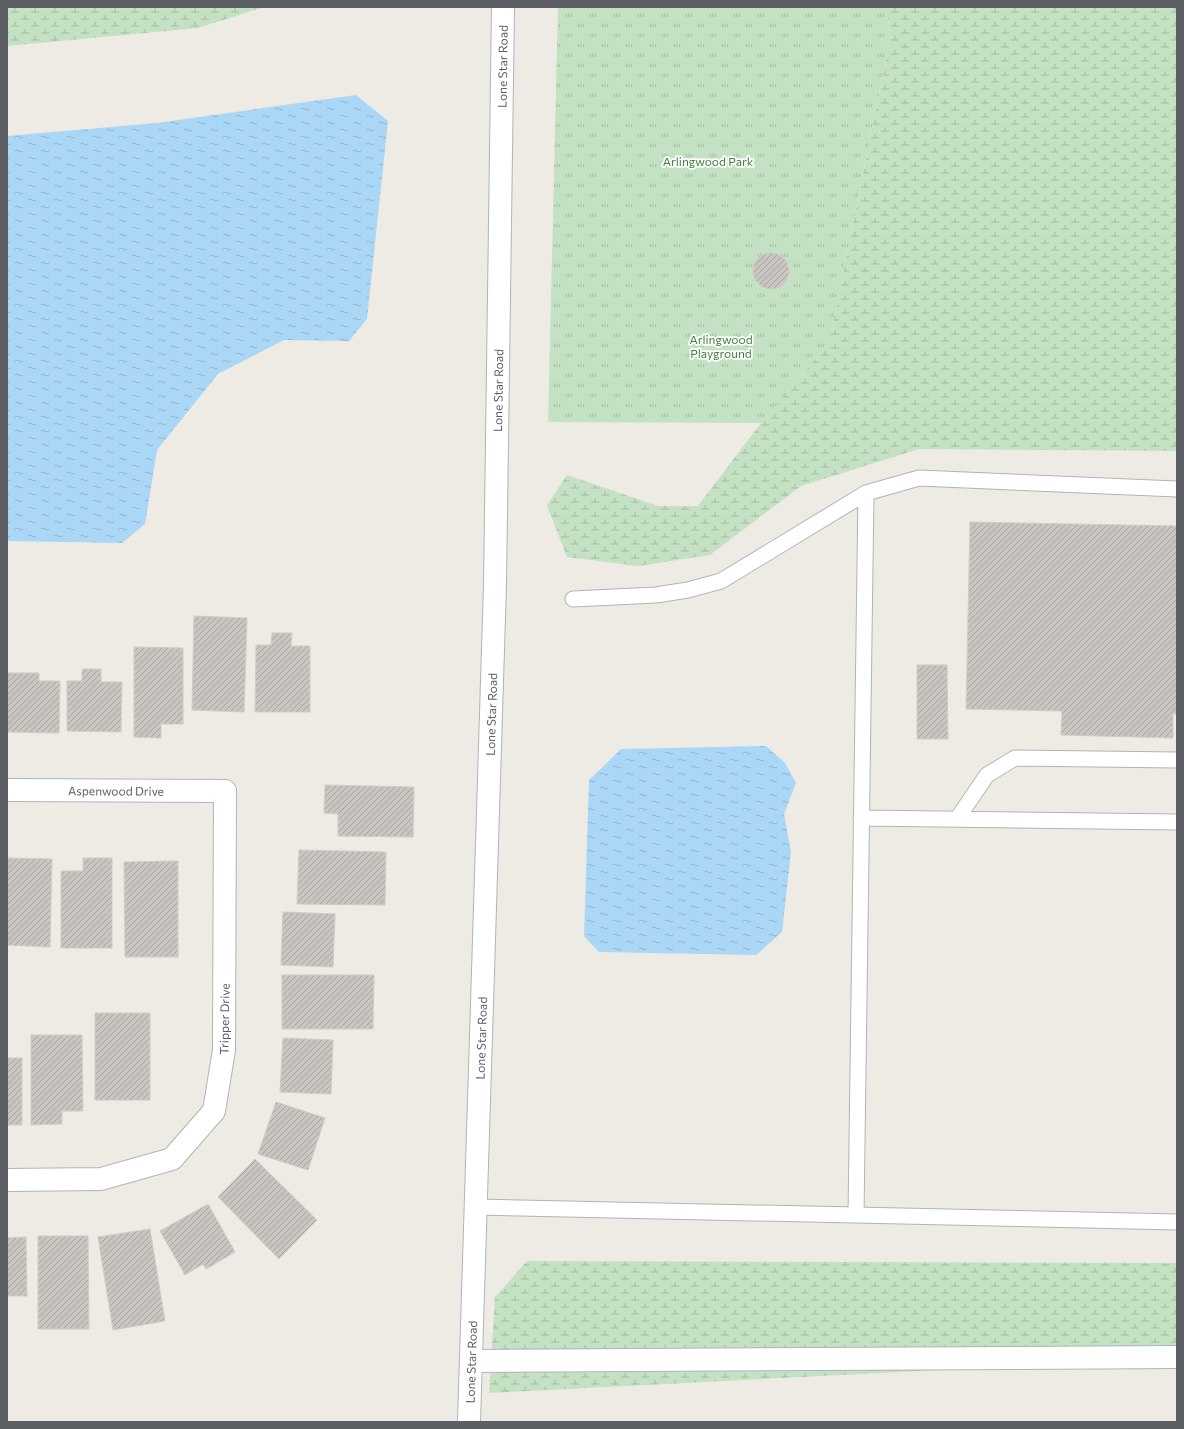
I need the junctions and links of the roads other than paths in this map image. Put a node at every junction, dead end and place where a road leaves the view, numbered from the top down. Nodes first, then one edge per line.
1 (503, 7) edge
2 (1177, 489) edge
3 (866, 493) junction
4 (573, 599) dead end
5 (1177, 760) edge
6 (7, 790) edge
7 (225, 791) joint
8 (861, 818) junction
9 (957, 819) junction
10 (1177, 822) edge
11 (7, 1180) edge
12 (476, 1207) junction
13 (856, 1215) junction
14 (1177, 1222) edge
15 (1177, 1357) edge
16 (471, 1361) junction
17 (469, 1422) edge

1 - 12 street, Lone Star Road
2 - 3 lane
3 - 4 lane
3 - 8 lane
5 - 9 lane
6 - 7 street, Aspenwood Drive
7 - 11 street, Tripper Drive
8 - 9 lane
8 - 13 lane
9 - 10 lane
12 - 13 lane
12 - 16 street, Lone Star Road
13 - 14 lane
15 - 16 street
16 - 17 street, Lone Star Road

